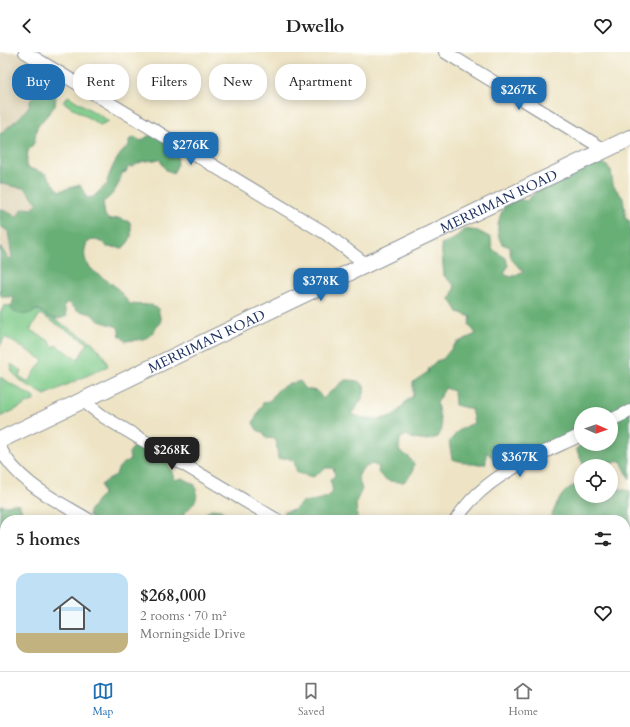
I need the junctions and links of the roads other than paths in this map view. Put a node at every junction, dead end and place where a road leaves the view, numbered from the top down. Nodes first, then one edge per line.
1 (25, 52) edge
2 (445, 52) edge
3 (630, 138) edge
4 (605, 150) junction
5 (367, 265) junction
6 (83, 401) junction
7 (630, 411) edge
8 (618, 417) edge
9 (574, 438) edge
10 (0, 440) edge
11 (0, 448) edge
12 (81, 515) edge
13 (269, 515) edge
14 (460, 515) edge

1 - 5 street
2 - 4 street
3 - 4 main road, MERRIMAN ROAD
4 - 5 main road, MERRIMAN ROAD
5 - 6 main road, MERRIMAN ROAD
6 - 10 main road, MERRIMAN ROAD
6 - 13 street
7 - 8 street
9 - 14 street
11 - 12 street

